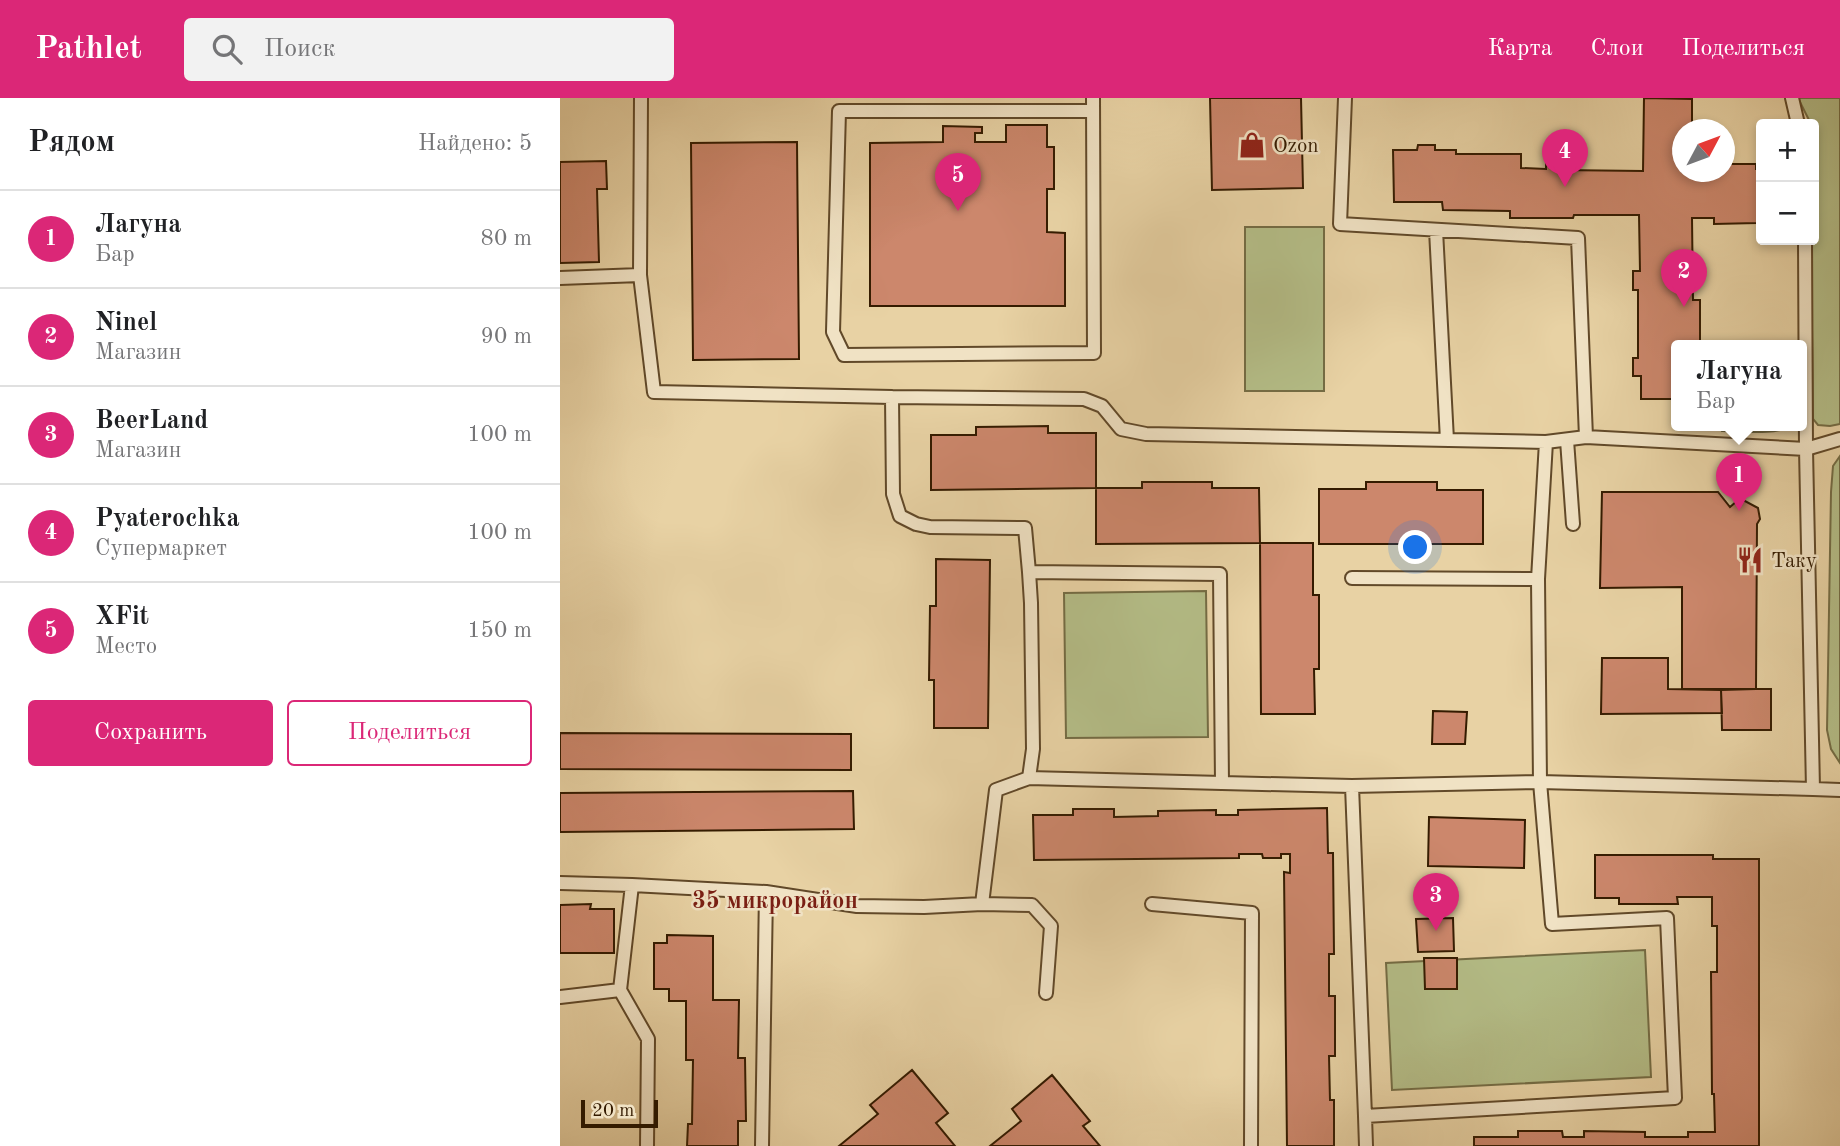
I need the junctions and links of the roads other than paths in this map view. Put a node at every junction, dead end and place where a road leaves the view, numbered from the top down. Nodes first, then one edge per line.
1 (641, 98) edge
2 (1345, 98) edge
3 (1792, 98) edge
4 (1093, 105) edge
5 (1797, 119) edge
6 (1436, 230) junction
7 (1805, 245) edge
8 (640, 275) junction
9 (560, 278) edge
10 (1805, 340) edge
11 (892, 397) junction
12 (1806, 431) edge
13 (1586, 437) junction
14 (1840, 439) edge
15 (1447, 440) junction
16 (1567, 440) junction
17 (1546, 442) junction
18 (1806, 449) junction
19 (1573, 524) dead end
20 (1029, 572) junction
21 (1352, 578) dead end
22 (1538, 579) junction
23 (1029, 778) junction
24 (1540, 782) junction
25 (1222, 783) junction
26 (1352, 786) junction
27 (1814, 789) junction
28 (1840, 790) edge
29 (560, 883) edge
30 (632, 885) junction
31 (766, 892) junction
32 (982, 904) junction
33 (1152, 904) dead end
34 (620, 990) junction
35 (1046, 993) dead end
36 (560, 996) edge
37 (1365, 1116) junction
38 (648, 1146) edge
39 (762, 1146) edge
40 (1251, 1146) edge
41 (1366, 1146) edge

1 - 8 lane
2 - 6 lane
3 - 5 lane
4 - 4 lane
6 - 13 lane
6 - 15 lane
7 - 10 lane
8 - 9 lane
8 - 11 lane
11 - 15 lane
11 - 20 lane
12 - 18 lane
13 - 16 lane
13 - 18 lane
14 - 18 lane
15 - 17 lane
16 - 17 lane
16 - 19 lane
17 - 22 lane
18 - 27 lane
20 - 23 lane
20 - 25 lane
21 - 22 lane
22 - 24 lane
23 - 25 lane
23 - 32 lane
24 - 26 lane
24 - 27 lane
24 - 37 lane
25 - 26 lane
26 - 37 lane
27 - 28 lane
29 - 30 lane
30 - 31 lane
30 - 34 lane
31 - 32 lane
31 - 39 lane
32 - 35 lane
33 - 40 lane
34 - 36 lane
34 - 38 lane
37 - 41 lane

